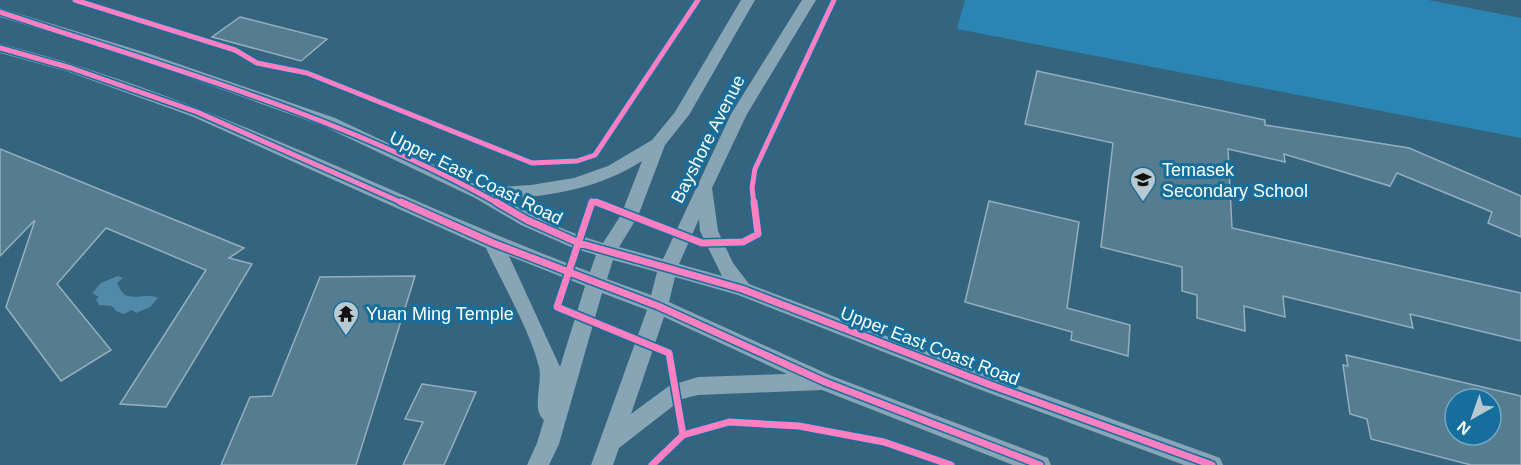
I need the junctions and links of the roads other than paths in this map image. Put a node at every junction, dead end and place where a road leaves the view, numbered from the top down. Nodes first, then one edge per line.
1 (748, 0) edge
2 (808, 0) edge
3 (0, 12) edge
4 (0, 48) edge
5 (658, 143) junction
6 (704, 187) junction
7 (481, 194) junction
8 (493, 243) junction
9 (607, 251) junction
10 (668, 268) junction
11 (597, 283) junction
12 (742, 290) junction
13 (658, 306) junction
14 (825, 382) junction
15 (609, 443) junction
16 (548, 444) junction
17 (538, 465) edge
18 (602, 465) edge
19 (1040, 465) edge
20 (1212, 465) edge

1 - 5 main road, Bayshore Avenue
2 - 6 main road, Bayshore Avenue
3 - 7 main road, Upper East Coast Road
4 - 8 main road
5 - 7 main road
5 - 9 main road, Bayshore Avenue
6 - 10 main road, Bayshore Avenue
6 - 12 main road
7 - 9 main road, Upper East Coast Road
8 - 11 main road
8 - 16 main road
9 - 10 main road, Upper East Coast Road
9 - 11 main road, Bayshore Avenue
10 - 12 main road, Upper East Coast Road
10 - 13 main road, Bayshore Avenue
11 - 13 main road
11 - 16 main road, Bayshore Avenue
12 - 20 main road, Upper East Coast Road
13 - 14 main road
13 - 15 main road, Bayshore Avenue
14 - 15 main road
14 - 19 main road
15 - 18 main road, Bayshore Avenue
16 - 17 main road

